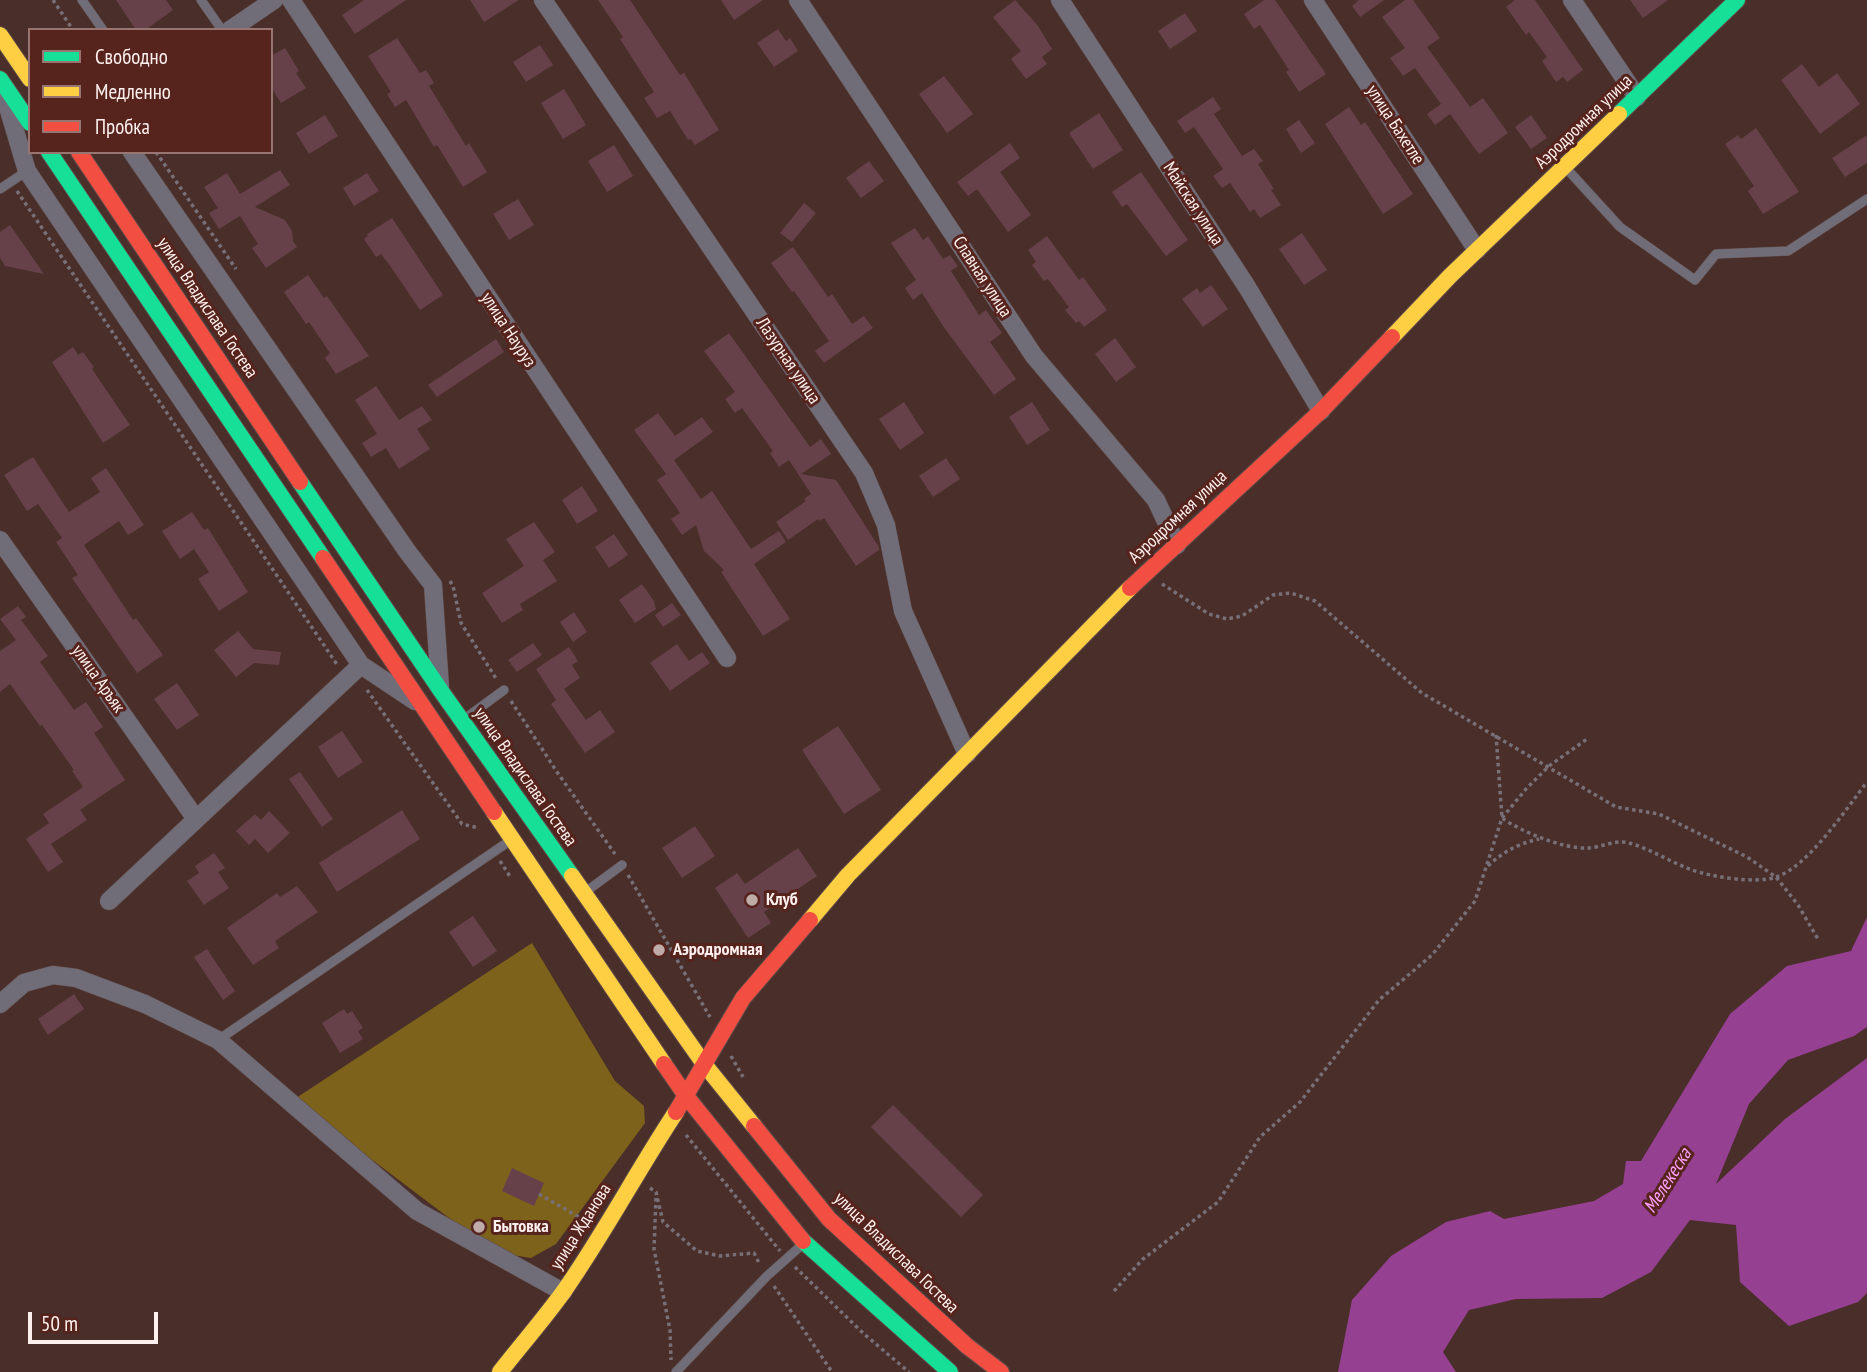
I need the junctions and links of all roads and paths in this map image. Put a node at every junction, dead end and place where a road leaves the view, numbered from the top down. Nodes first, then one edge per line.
1 (53, 0) edge
2 (82, 0) edge
3 (201, 0) edge
4 (274, 0) edge
5 (291, 0) edge
6 (543, 0) edge
7 (798, 0) edge
8 (1060, 0) edge
9 (1313, 0) edge
10 (1572, 0) edge
11 (1737, 0) edge
12 (72, 28) edge
13 (102, 28) edge
14 (221, 28) edge
15 (233, 28) edge
16 (0, 35) edge
17 (14, 56) junction
18 (28, 65) edge
19 (28, 76) edge
20 (0, 80) edge
21 (1637, 97) junction
22 (28, 120) edge
23 (50, 154) edge
24 (80, 154) edge
25 (133, 154) edge
26 (1564, 167) junction
27 (27, 171) junction
28 (11, 182) junction
29 (0, 189) edge
30 (1867, 199) edge
31 (1477, 250) junction
32 (1321, 411) junction
33 (0, 540) edge
34 (1177, 545) junction
35 (1145, 574) junction
36 (727, 658) dead end
37 (361, 665) junction
38 (346, 678) junction
39 (504, 690) dead end
40 (441, 691) junction
41 (425, 708) junction
42 (462, 721) junction
43 (1496, 735) junction
44 (1587, 739) dead end
45 (967, 754) junction
46 (1549, 766) junction
47 (1867, 782) edge
48 (1503, 818) junction
49 (196, 819) junction
50 (478, 827) dead end
51 (1541, 838) junction
52 (513, 839) junction
53 (622, 865) dead end
54 (1488, 867) junction
55 (1776, 877) junction
56 (584, 893) junction
57 (109, 901) dead end
58 (1818, 939) dead end
59 (0, 1003) edge
60 (218, 1040) junction
61 (731, 1055) dead end
62 (704, 1064) junction
63 (743, 1077) dead end
64 (686, 1096) junction
65 (633, 1178) junction
66 (656, 1192) junction
67 (539, 1194) dead end
68 (604, 1230) junction
69 (804, 1243) junction
70 (767, 1276) junction
71 (1114, 1291) dead end
72 (564, 1292) junction
73 (671, 1362) dead end
74 (500, 1372) edge
75 (676, 1372) edge
76 (832, 1372) edge
77 (950, 1372) edge
78 (1001, 1372) edge

1 - 12 path
2 - 13 lane
3 - 14 lane
4 - 15 street
5 - 36 street, улица Науруз
6 - 45 street, Лазурная улица
7 - 34 street, Славная улица
8 - 32 street, Майская улица
9 - 31 street, улица Бахетле
10 - 21 street
11 - 21 main road, Аэродромная улица
16 - 17 main road
17 - 18 street
17 - 19 main road
20 - 22 main road
20 - 27 street
21 - 26 main road, Аэродромная улица
23 - 41 main road
24 - 40 main road, улица Владислава Гостева
25 - 40 street
26 - 30 lane
26 - 31 main road, Аэродромная улица
27 - 28 lane
27 - 37 street
28 - 29 lane
28 - 38 path
31 - 32 main road, Аэродромная улица
32 - 34 main road, Аэродромная улица
33 - 49 street, улица Аръяк
34 - 35 main road, Аэродромная улица
35 - 43 path
35 - 45 main road, Аэродромная улица
37 - 38 street
37 - 41 street
38 - 49 street
38 - 50 path
39 - 42 lane
40 - 42 main road, улица Владислава Гостева
41 - 52 main road
42 - 56 main road, улица Владислава Гостева
43 - 46 path
43 - 48 path
44 - 46 path
45 - 62 main road, Аэродромная улица
46 - 48 path
46 - 55 path
47 - 55 path
48 - 51 path
48 - 54 path
49 - 57 street
51 - 54 path
51 - 55 path
52 - 60 lane
52 - 64 main road
53 - 56 lane
54 - 71 path
55 - 58 path
56 - 62 main road, улица Владислава Гостева
59 - 60 street
60 - 72 street
61 - 63 path
62 - 64 main road, Аэродромная улица
62 - 78 main road, улица Владислава Гостева
64 - 65 main road, улица Жданова
64 - 69 main road
65 - 66 path
65 - 68 main road, улица Жданова
66 - 70 path
66 - 73 path
67 - 68 path
68 - 72 main road, улица Жданова
69 - 70 lane
69 - 77 main road
70 - 75 lane
70 - 76 path
72 - 74 main road, улица Жданова

